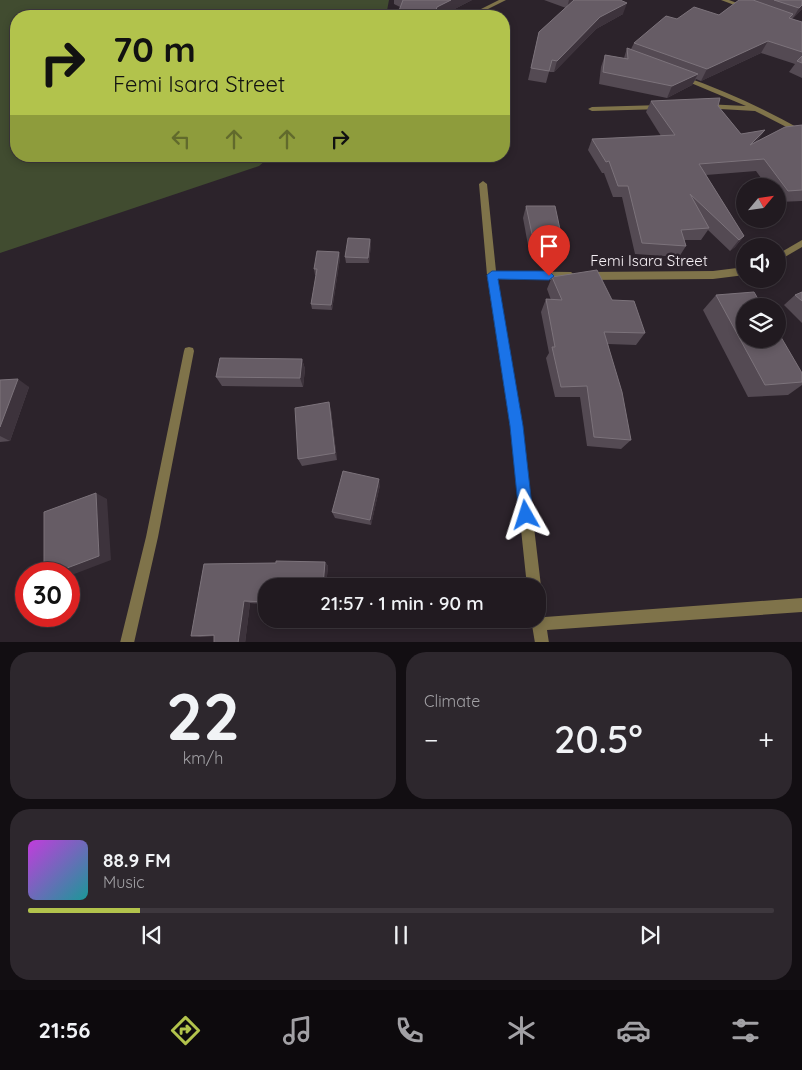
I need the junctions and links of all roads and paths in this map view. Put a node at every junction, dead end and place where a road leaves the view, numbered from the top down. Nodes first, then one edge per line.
1 (503, 0) edge
2 (724, 0) edge
3 (750, 9) edge
4 (482, 10) edge
5 (673, 74) edge
6 (694, 106) edge
7 (666, 107) edge
8 (592, 109) dead end
9 (762, 110) junction
10 (802, 133) edge
11 (483, 184) dead end
12 (802, 243) edge
13 (786, 253) edge
14 (736, 272) edge
15 (492, 275) junction
16 (188, 351) dead end
17 (533, 578) edge
18 (802, 605) edge
19 (546, 623) edge
20 (540, 628) edge
21 (127, 642) edge
22 (542, 642) edge

1 - 4 street
2 - 3 street
5 - 9 street
6 - 9 street
7 - 8 street
9 - 10 street
11 - 15 street
12 - 13 street
14 - 15 street, Femi Isara Street
15 - 17 street
16 - 21 street
18 - 19 street
20 - 22 street

